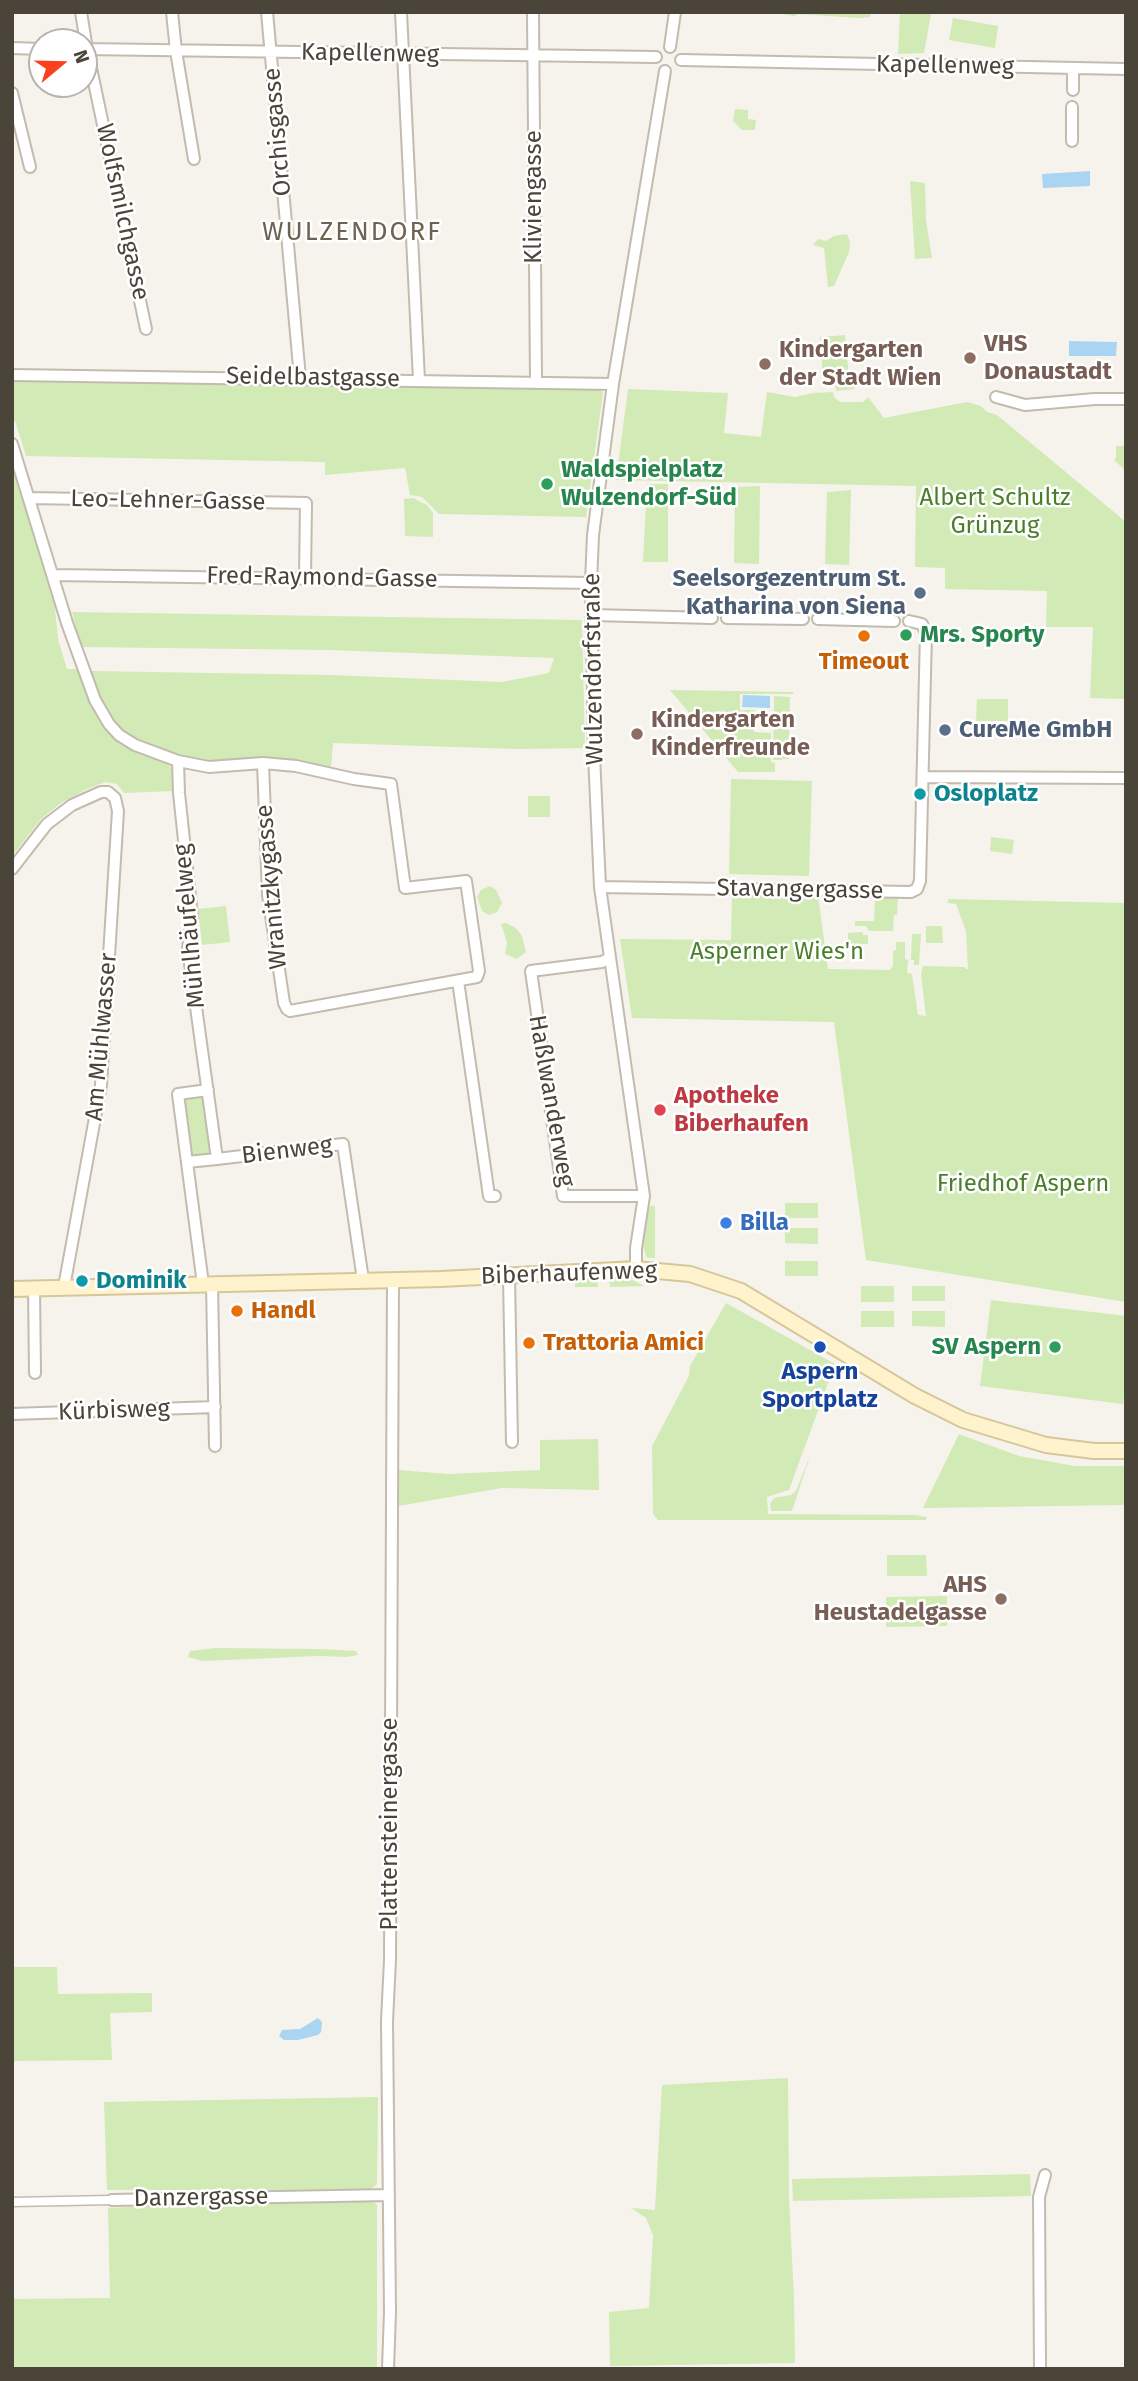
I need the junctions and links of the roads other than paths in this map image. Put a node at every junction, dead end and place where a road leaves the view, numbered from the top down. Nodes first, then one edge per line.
1 (172, 12) edge
2 (267, 12) edge
3 (401, 12) edge
4 (533, 12) edge
5 (675, 12) edge
6 (670, 47) junction
7 (98, 49) edge
8 (176, 51) junction
9 (270, 53) junction
10 (402, 54) junction
11 (533, 57) junction
12 (656, 57) junction
13 (681, 60) junction
14 (1073, 68) junction
15 (1126, 69) edge
16 (665, 71) junction
17 (1073, 90) dead end
18 (12, 93) edge
19 (96, 98) edge
20 (1072, 107) dead end
21 (1072, 141) dead end
22 (194, 159) dead end
23 (30, 167) dead end
24 (146, 329) dead end
25 (12, 374) edge
26 (300, 378) junction
27 (419, 380) junction
28 (536, 382) junction
29 (613, 384) junction
30 (996, 397) dead end
31 (1126, 399) edge
32 (12, 444) edge
33 (30, 498) junction
34 (54, 575) junction
35 (306, 578) junction
36 (591, 583) junction
37 (592, 615) junction
38 (712, 618) dead end
39 (727, 618) dead end
40 (803, 619) dead end
41 (818, 619) dead end
42 (894, 621) dead end
43 (909, 621) dead end
44 (178, 761) junction
45 (263, 763) junction
46 (923, 777) junction
47 (1126, 778) edge
48 (12, 869) edge
49 (600, 887) junction
50 (609, 958) junction
51 (458, 981) junction
52 (208, 1090) junction
53 (217, 1159) junction
54 (187, 1162) junction
55 (495, 1196) dead end
56 (644, 1196) junction
57 (636, 1269) junction
58 (509, 1276) junction
59 (393, 1279) junction
60 (363, 1280) junction
61 (207, 1284) junction
62 (64, 1287) junction
63 (34, 1288) junction
64 (12, 1289) edge
65 (35, 1373) dead end
66 (215, 1407) junction
67 (12, 1414) edge
68 (512, 1442) dead end
69 (215, 1446) dead end
70 (1126, 1451) edge
71 (1045, 2175) dead end
72 (389, 2195) junction
73 (113, 2200) joint
74 (12, 2202) edge
75 (388, 2369) edge
76 (1040, 2369) edge

1 - 8 street
2 - 9 street, Orchisgasse
3 - 10 street
4 - 11 street, Kliviengasse
5 - 6 street
6 - 12 street
6 - 13 street
7 - 8 street, Kapellenweg
8 - 9 street, Kapellenweg
8 - 22 street
9 - 10 street, Kapellenweg
9 - 26 street, Orchisgasse
10 - 11 street, Kapellenweg
10 - 27 street
11 - 12 street, Kapellenweg
11 - 28 street, Kliviengasse
12 - 16 street
13 - 14 street, Kapellenweg
13 - 16 street
14 - 15 street, Kapellenweg
14 - 17 street
16 - 29 street, Wulzendorfstraße
18 - 23 street
19 - 24 street, Wolfsmilchgasse
20 - 21 street
25 - 26 street, Seidelbastgasse
26 - 27 street, Seidelbastgasse
27 - 28 street, Seidelbastgasse
28 - 29 street, Seidelbastgasse
29 - 36 street, Wulzendorfstraße
30 - 31 street
32 - 33 street
33 - 34 street
33 - 35 street, Leo-Lehner-Gasse
34 - 35 street, Fred-Raymond-Gasse
34 - 44 street
35 - 36 street, Fred-Raymond-Gasse
36 - 37 street, Wulzendorfstraße
37 - 38 street
37 - 49 street, Wulzendorfstraße
39 - 40 street
41 - 42 street
43 - 46 street
44 - 45 street
44 - 52 street, Mühlhäufelweg
45 - 51 street
45 - 51 street, Wranitzkygasse
46 - 47 street
46 - 49 street, Stavangergasse
48 - 62 street, Am Mühlwasser
49 - 50 street, Wulzendorfstraße
50 - 56 street, Wulzendorfstraße
50 - 56 street, Haßlwanderweg
51 - 55 street
52 - 53 street, Mühlhäufelweg
52 - 54 street
53 - 54 street
53 - 60 street, Bienweg
54 - 61 street
56 - 57 street, Wulzendorfstraße
57 - 58 main road, Biberhaufenweg
57 - 70 main road, Biberhaufenweg
58 - 59 main road, Biberhaufenweg
58 - 68 street
59 - 60 main road, Biberhaufenweg
59 - 72 street, Plattensteinergasse
60 - 61 main road, Biberhaufenweg
61 - 62 main road, Biberhaufenweg
61 - 66 street
62 - 63 main road, Biberhaufenweg
63 - 64 main road, Biberhaufenweg
63 - 65 street
66 - 67 street, Kürbisweg
66 - 69 street
71 - 76 street
72 - 73 street, Danzergasse
72 - 75 street, Plattensteinergasse
73 - 74 street, Danzergasse

